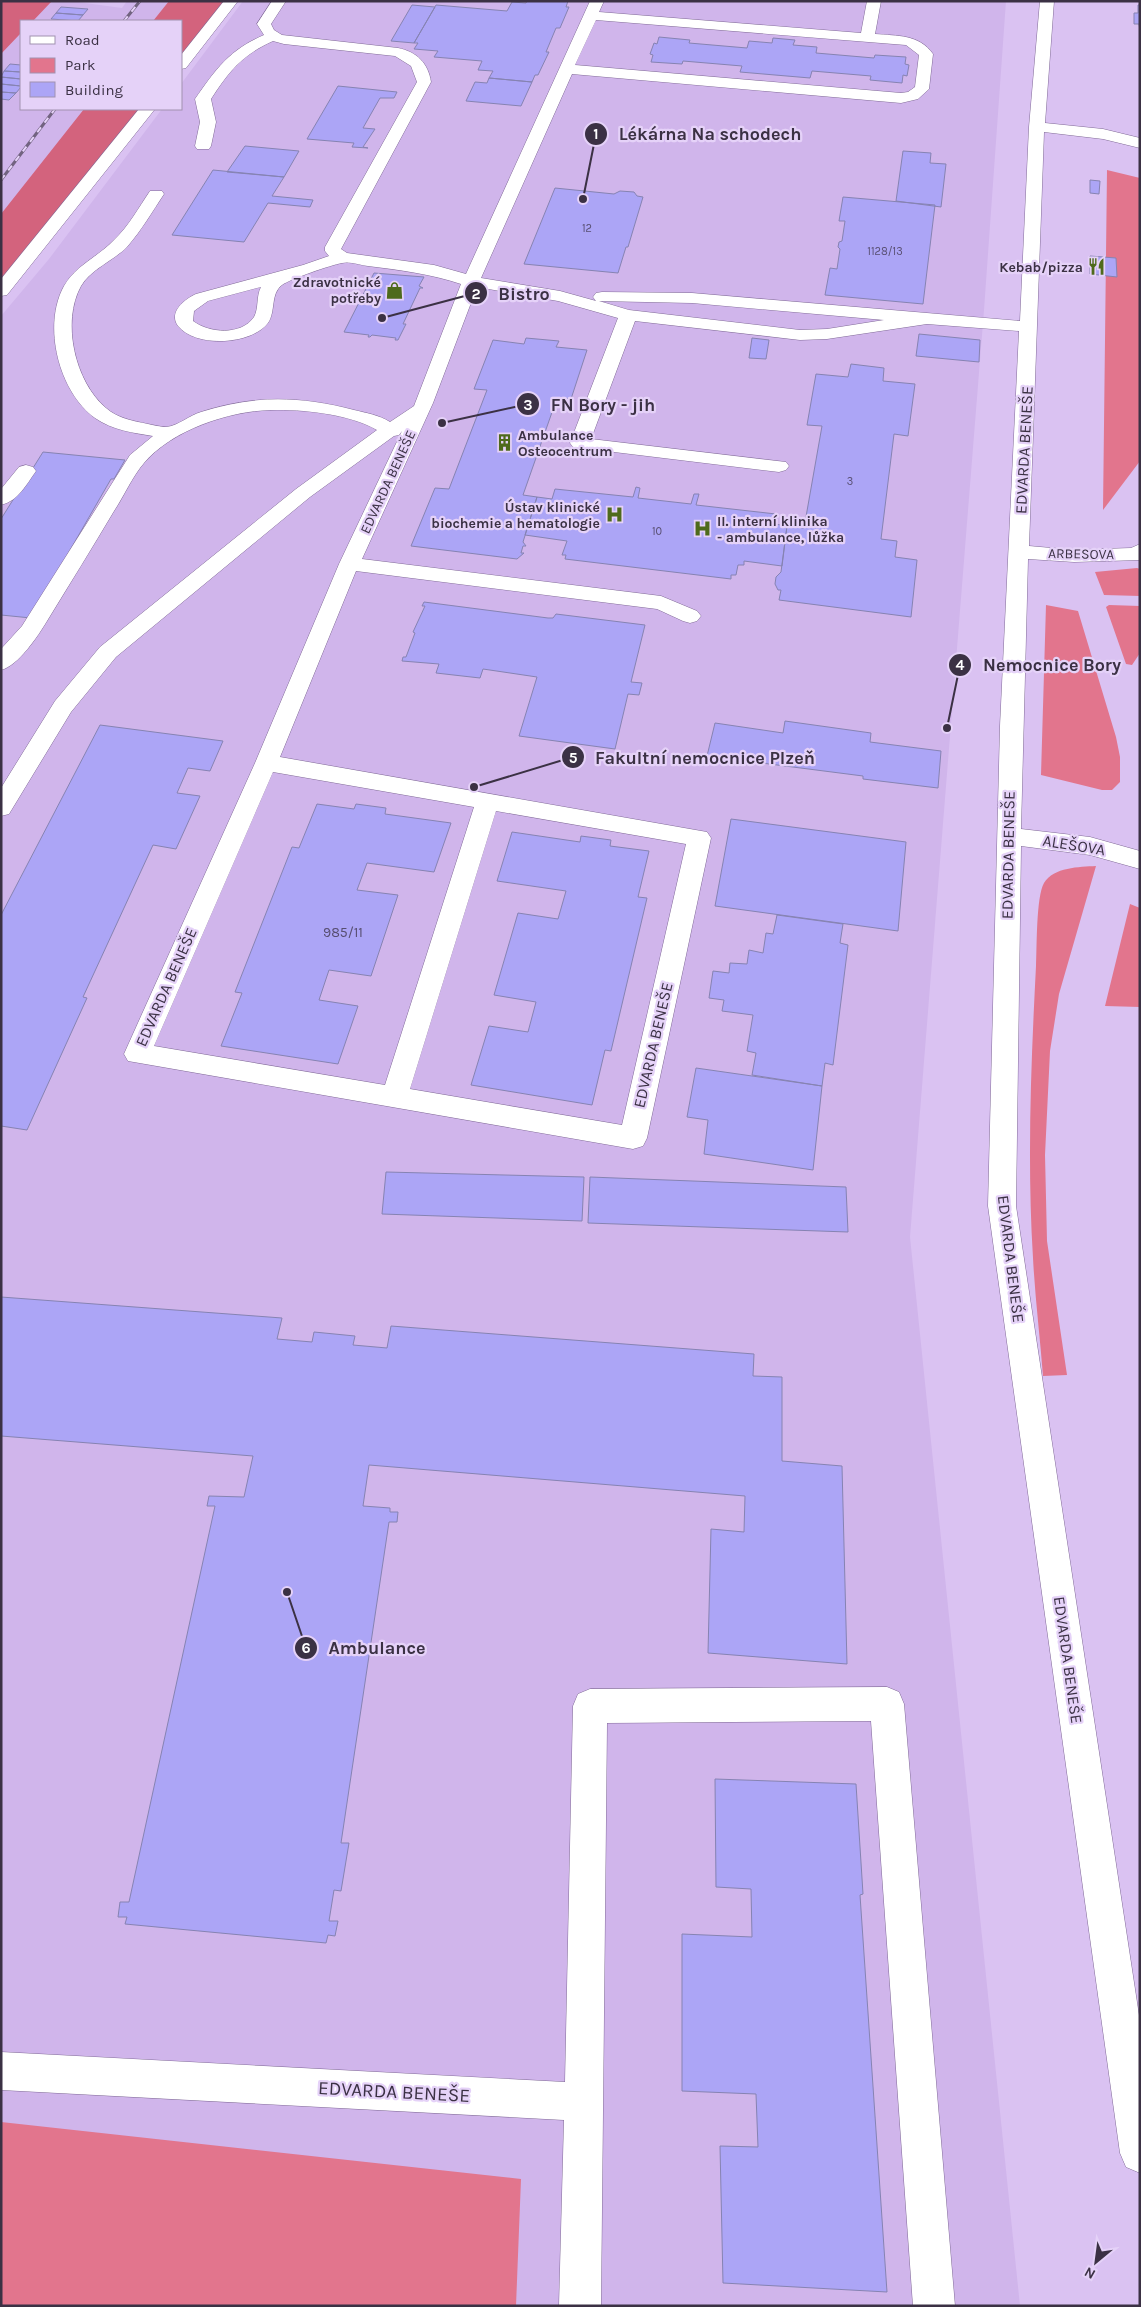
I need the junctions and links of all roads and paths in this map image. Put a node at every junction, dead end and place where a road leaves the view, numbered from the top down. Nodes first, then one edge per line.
1 (231, 1) edge
2 (279, 1) edge
3 (874, 1) edge
4 (1047, 1) edge
5 (594, 8) edge
6 (273, 36) junction
7 (867, 38) junction
8 (182, 64) edge
9 (566, 69) junction
10 (146, 110) edge
11 (1037, 127) junction
12 (1140, 144) edge
13 (203, 146) dead end
14 (156, 194) dead end
15 (342, 257) junction
16 (284, 276) junction
17 (471, 282) junction
18 (1, 291) edge
19 (560, 296) junction
20 (628, 315) junction
21 (924, 319) junction
22 (1029, 327) junction
23 (424, 403) junction
24 (392, 431) junction
25 (169, 433) junction
26 (779, 466) dead end
27 (26, 471) dead end
28 (1, 498) edge
29 (1140, 550) edge
30 (1019, 552) junction
31 (349, 564) junction
32 (690, 616) dead end
33 (1, 663) edge
34 (266, 763) junction
35 (488, 801) junction
36 (1, 808) edge
37 (1008, 836) junction
38 (1140, 860) edge
39 (394, 1098) junction
40 (1, 2070) edge
41 (584, 2102) junction
42 (1140, 2153) edge
43 (580, 2306) edge
44 (934, 2306) edge

1 - 8 street
2 - 6 street
3 - 7 street
4 - 11 street, EDVARDA BENEŠE
5 - 7 street
5 - 9 street, EDVARDA BENEŠE
6 - 13 street
6 - 15 street
7 - 9 street
9 - 17 street, EDVARDA BENEŠE
10 - 18 street
11 - 12 street
11 - 22 street, EDVARDA BENEŠE
14 - 25 street
15 - 16 street
15 - 17 street
16 - 16 street
17 - 19 street
17 - 23 street, EDVARDA BENEŠE
19 - 20 street
19 - 21 street
20 - 21 street
20 - 26 street
21 - 22 street
22 - 30 street, EDVARDA BENEŠE
23 - 24 street
23 - 31 street, EDVARDA BENEŠE
24 - 25 street
24 - 36 street
25 - 33 street
27 - 28 street
29 - 30 street, ARBESOVA
30 - 37 street, EDVARDA BENEŠE
31 - 32 street
31 - 34 street, EDVARDA BENEŠE
34 - 35 street, EDVARDA BENEŠE
34 - 39 street, EDVARDA BENEŠE
35 - 39 street
35 - 39 street, EDVARDA BENEŠE
37 - 38 street, ALEŠOVA
37 - 42 street, EDVARDA BENEŠE
40 - 41 street, EDVARDA BENEŠE
41 - 43 street
41 - 44 street

